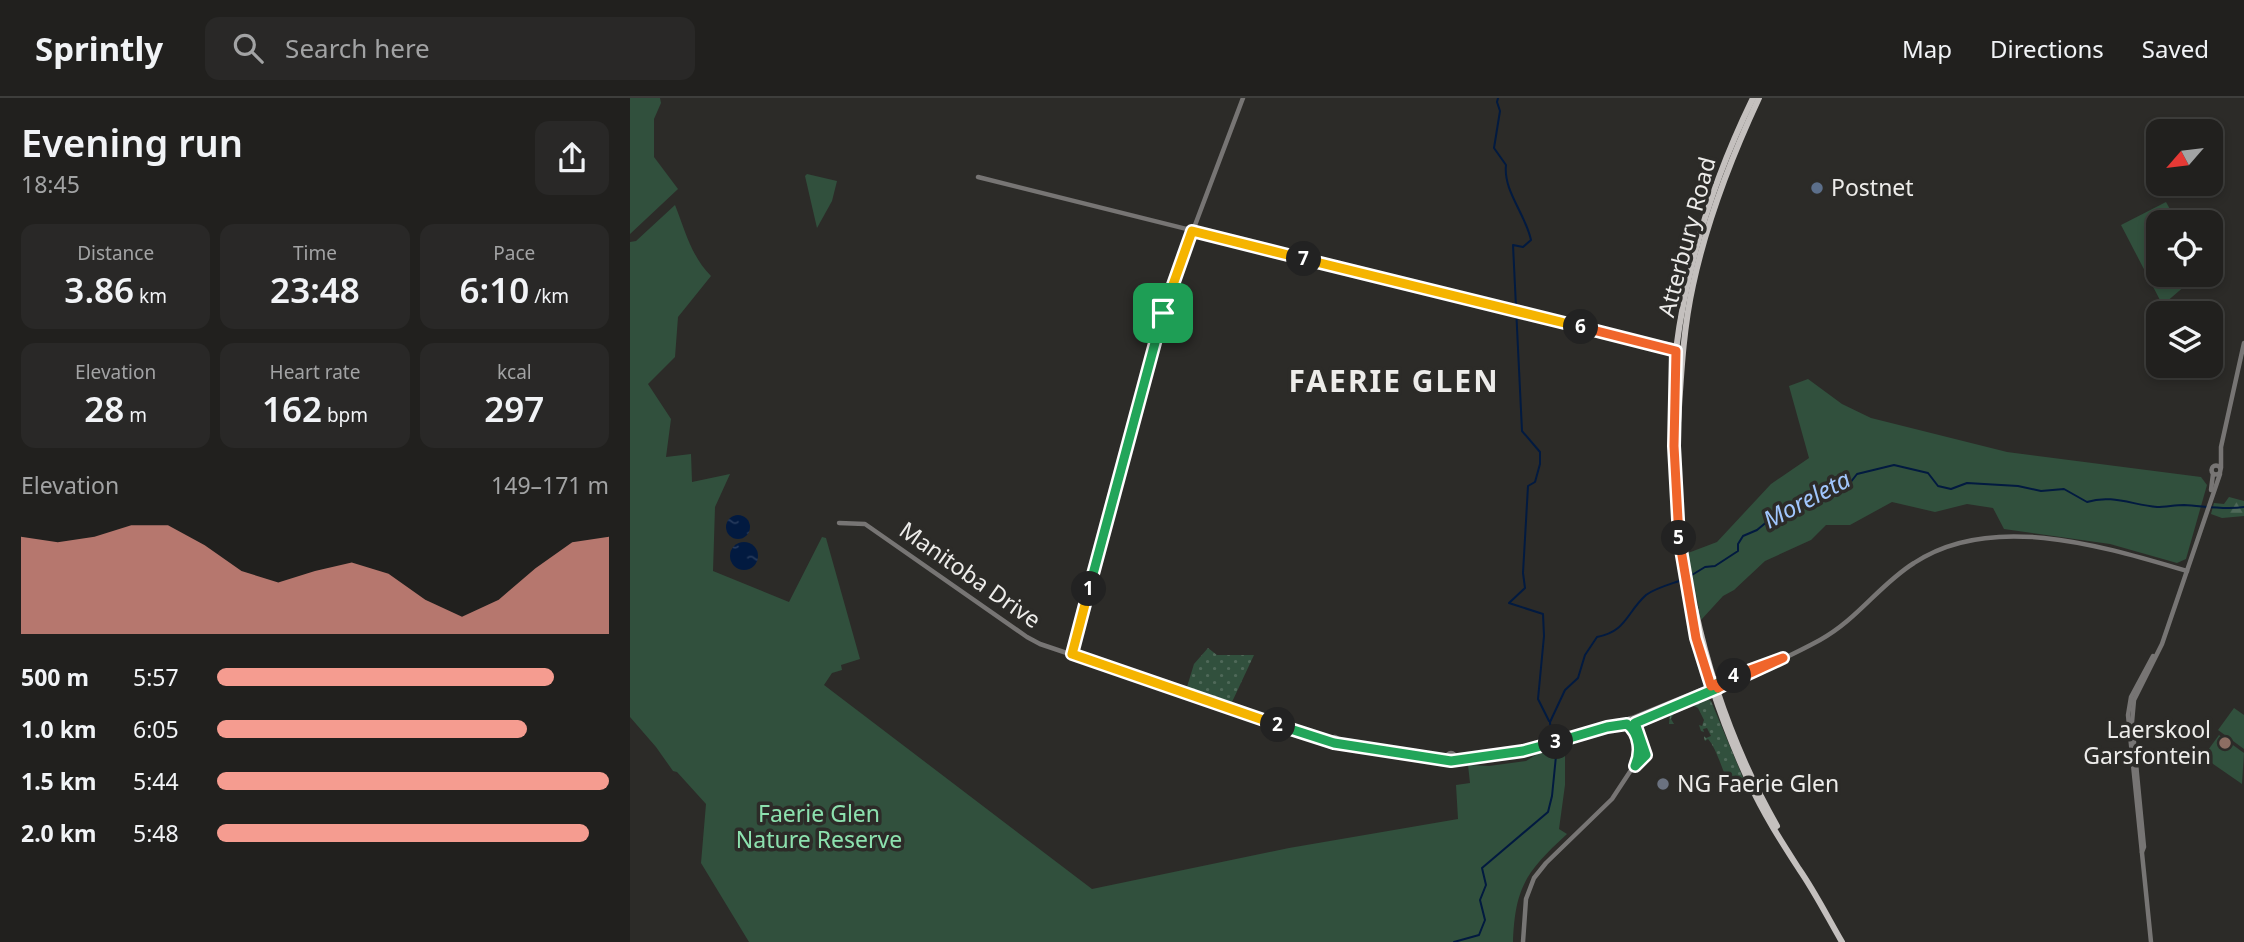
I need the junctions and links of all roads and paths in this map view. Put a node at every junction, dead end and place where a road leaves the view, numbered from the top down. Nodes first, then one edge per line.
1 (1243, 98) edge
2 (1753, 98) edge
3 (1759, 98) edge
4 (978, 177) dead end
5 (1192, 231) junction
6 (2244, 343) edge
7 (1676, 349) junction
8 (2221, 447) junction
9 (2218, 472) junction
10 (839, 523) dead end
11 (1684, 566) junction
12 (2187, 571) junction
13 (1072, 654) junction
14 (1714, 687) junction
15 (1632, 722) junction
16 (1523, 942) edge
17 (1842, 942) edge
18 (2151, 942) edge

1 - 5 street
2 - 7 main road, Atterbury Road
3 - 11 main road, Atterbury Road
4 - 5 street
5 - 7 street
5 - 13 street
6 - 8 street
7 - 11 main road, Atterbury Road
8 - 9 street
8 - 9 street
9 - 12 street
10 - 13 street, Manitoba Drive
11 - 14 main road, Atterbury Road
12 - 14 street, Manitoba Drive
12 - 18 street
13 - 15 street, Manitoba Drive
14 - 15 street, Manitoba Drive
14 - 17 main road, Atterbury Road
15 - 16 street

